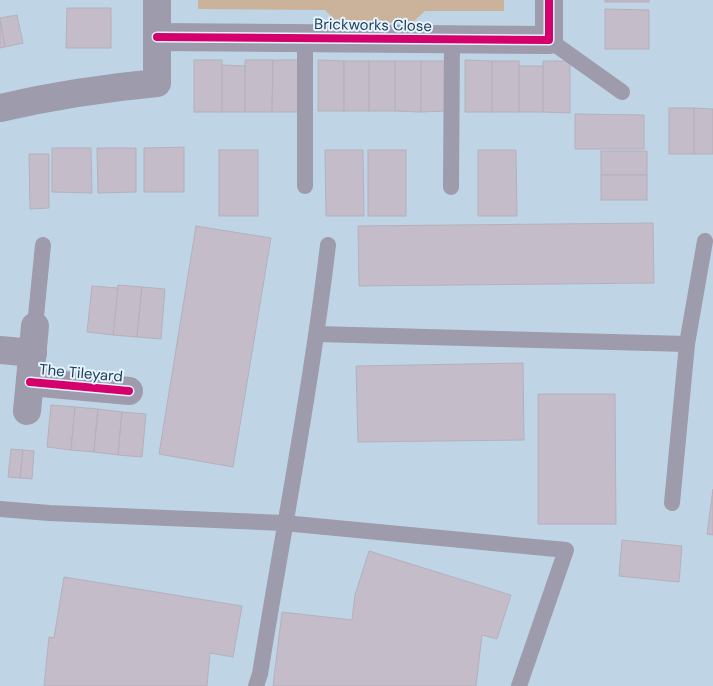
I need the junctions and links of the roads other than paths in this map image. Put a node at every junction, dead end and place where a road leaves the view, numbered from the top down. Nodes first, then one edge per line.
1 (157, 0) edge
2 (549, 0) edge
3 (157, 37) junction
4 (305, 38) junction
5 (452, 40) junction
6 (549, 40) junction
7 (622, 92) dead end
8 (0, 108) edge
9 (305, 186) dead end
10 (451, 187) dead end
11 (705, 241) dead end
12 (328, 245) dead end
13 (43, 246) dead end
14 (35, 326) joint
15 (317, 334) junction
16 (687, 344) junction
17 (0, 350) edge
18 (32, 353) junction
19 (30, 382) junction
20 (129, 391) dead end
21 (27, 411) dead end
22 (672, 503) dead end
23 (0, 508) edge
24 (284, 523) junction
25 (256, 686) edge
26 (519, 686) edge

1 - 3 street
2 - 6 street
3 - 4 street, Brickworks Close
3 - 8 street
4 - 5 street, Brickworks Close
4 - 9 lane, Brickworks Close
5 - 6 street, Brickworks Close
5 - 10 lane, Brickworks Close
6 - 7 lane
11 - 16 lane
12 - 15 lane
13 - 14 lane, The Tileyard
14 - 18 street, The Tileyard
15 - 16 lane
15 - 24 lane
16 - 22 lane
17 - 18 street, The Tileyard
18 - 19 street, The Tileyard
19 - 20 street, The Tileyard
19 - 21 street, The Tileyard
23 - 24 lane
24 - 25 lane
24 - 26 lane

